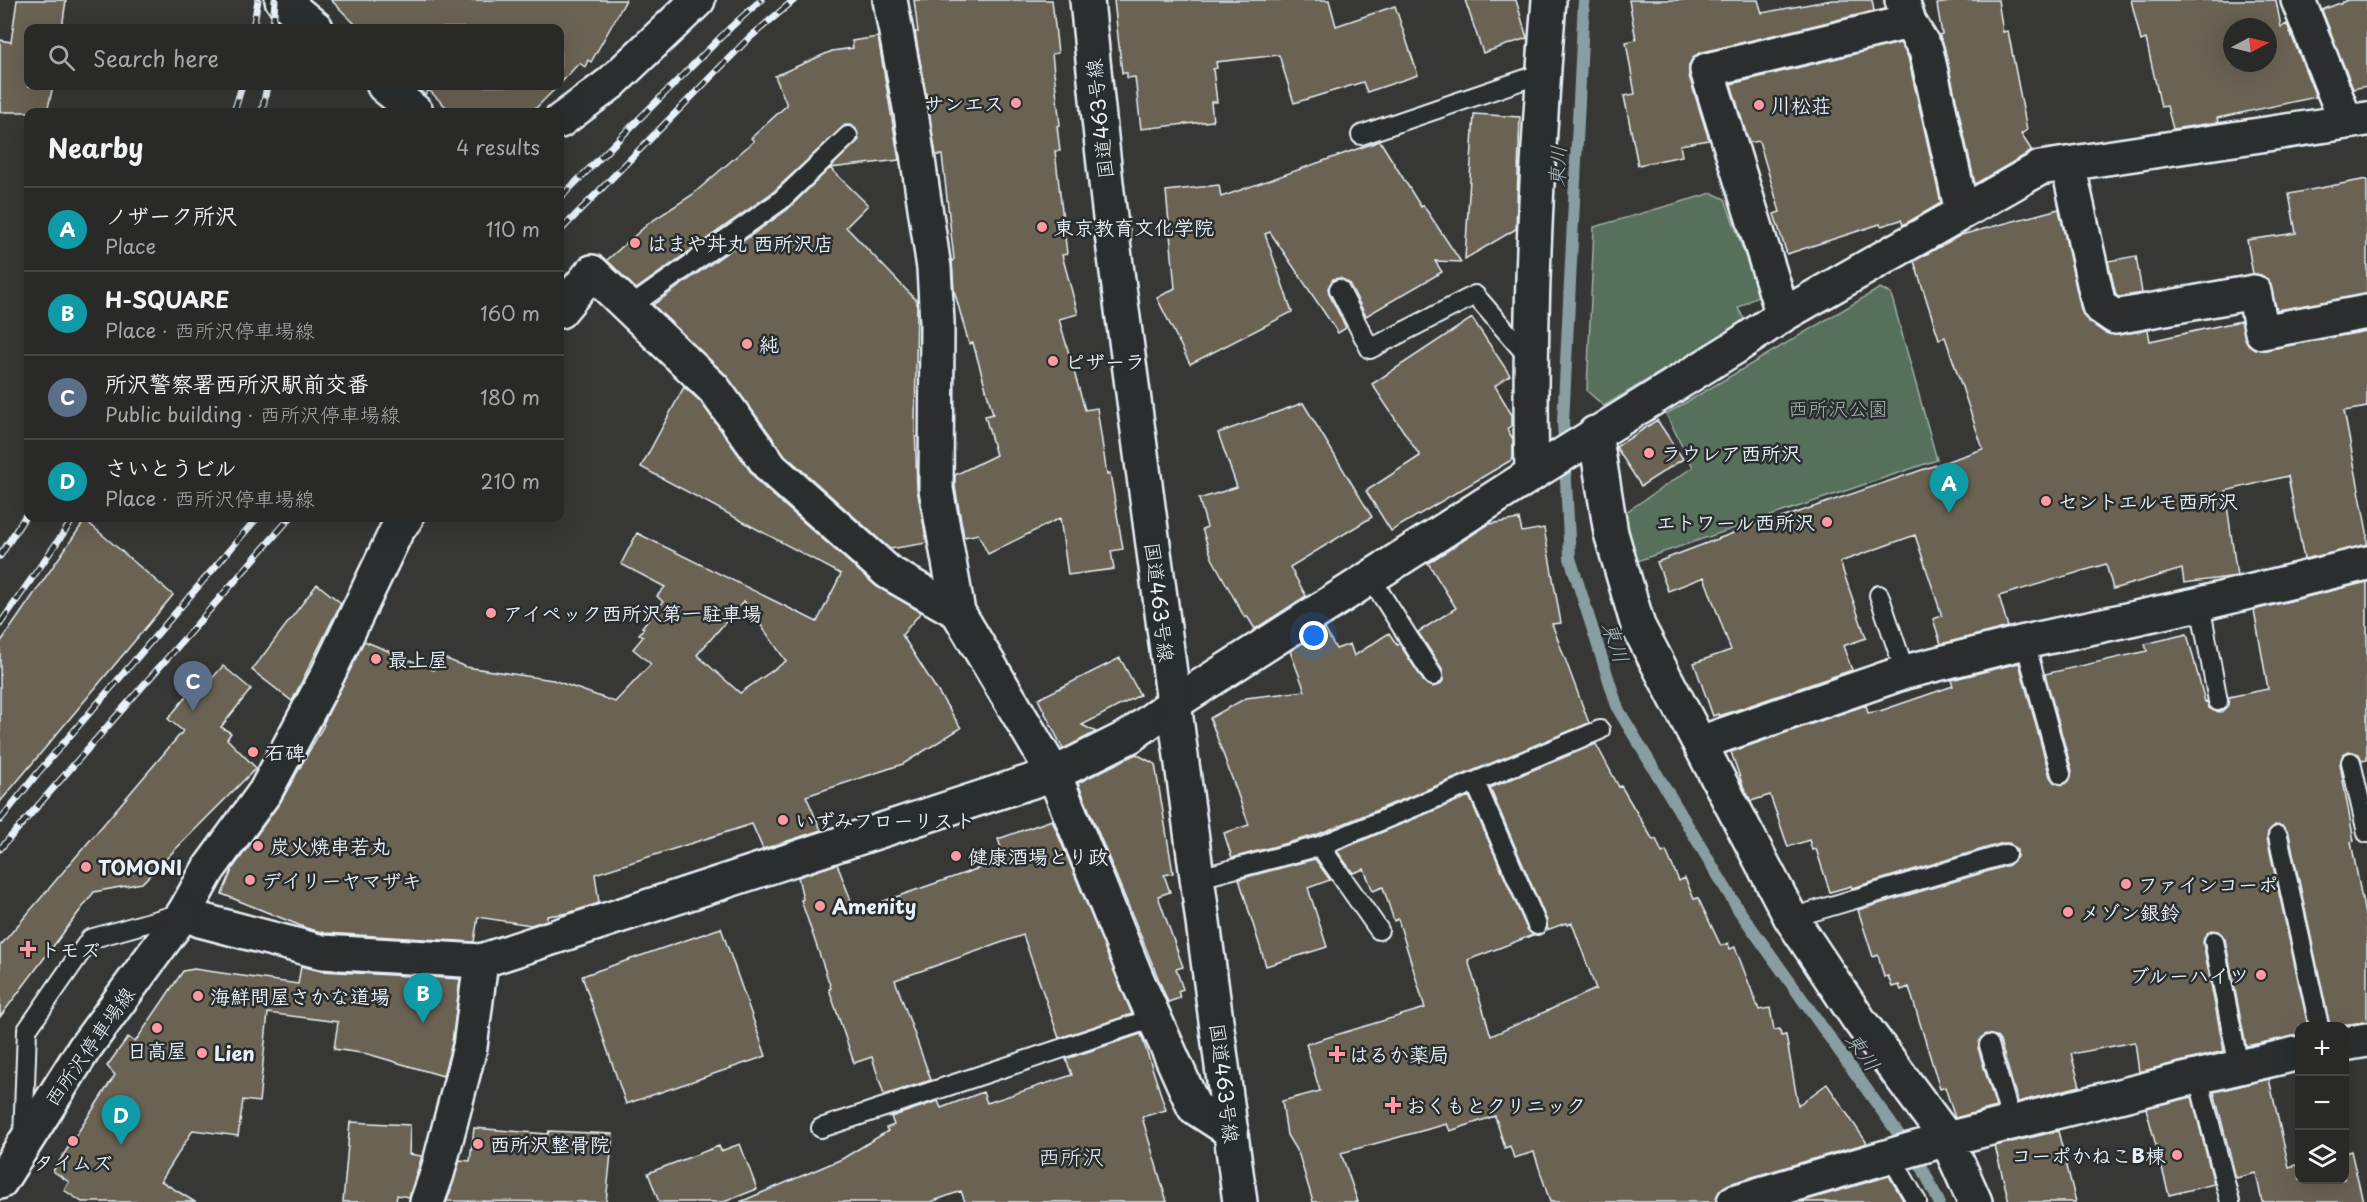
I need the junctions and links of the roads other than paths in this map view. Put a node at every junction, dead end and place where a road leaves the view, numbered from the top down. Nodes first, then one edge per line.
1 (282, 0) edge
2 (698, 0) edge
3 (890, 0) edge
4 (1087, 0) edge
5 (1549, 0) edge
6 (2298, 0) edge
7 (1905, 11) edge
8 (311, 24) edge
9 (1543, 72) junction
10 (389, 90) edge
11 (411, 108) edge
12 (564, 118) edge
13 (2357, 120) edge
14 (1361, 135) dead end
15 (848, 136) dead end
16 (2068, 164) junction
17 (1962, 212) junction
18 (1339, 289) dead end
19 (564, 306) edge
20 (630, 307) junction
21 (2367, 312) edge
22 (1783, 315) junction
23 (1530, 359) junction
24 (1587, 440) junction
25 (1540, 470) junction
26 (403, 522) edge
27 (2367, 563) edge
28 (1370, 577) junction
29 (1879, 595) dead end
30 (2200, 604) junction
31 (958, 612) junction
32 (2025, 642) junction
33 (1905, 672) junction
34 (1432, 676) dead end
35 (2218, 701) dead end
36 (1173, 704) junction
37 (1600, 730) dead end
38 (1701, 746) junction
39 (2351, 762) dead end
40 (1054, 774) junction
41 (2061, 774) dead end
42 (1475, 782) junction
43 (2367, 833) edge
44 (2278, 836) dead end
45 (1320, 846) junction
46 (2006, 854) dead end
47 (1199, 878) junction
48 (184, 913) junction
49 (1791, 918) junction
50 (1537, 925) dead end
51 (1379, 930) dead end
52 (2214, 941) dead end
53 (481, 961) junction
54 (1154, 1018) junction
55 (2318, 1022) edge
56 (2367, 1040) edge
57 (2349, 1043) edge
58 (1989, 1045) dead end
59 (2295, 1054) edge
60 (2239, 1067) junction
61 (2198, 1077) junction
62 (2012, 1123) junction
63 (821, 1128) dead end
64 (1231, 1131) junction
65 (22, 1145) junction
66 (1916, 1148) junction
67 (0, 1182) edge
68 (427, 1202) edge
69 (1240, 1202) edge
70 (1734, 1202) edge
71 (1917, 1202) edge
72 (1975, 1202) edge
73 (2230, 1202) edge

1 - 8 main road
2 - 12 main road
3 - 31 main road
4 - 36 main road, 国道463号線
5 - 9 main road
6 - 13 main road
7 - 17 main road
7 - 22 main road
9 - 14 lane
9 - 23 main road
10 - 11 main road
13 - 16 main road
15 - 20 lane
16 - 17 main road
16 - 21 main road
17 - 22 main road
18 - 23 lane
19 - 20 main road
20 - 31 main road
22 - 24 main road
23 - 25 main road
24 - 25 main road
24 - 38 main road
25 - 28 main road
26 - 48 main road, 西所沢停車場線
27 - 30 main road
28 - 34 lane
28 - 36 main road
29 - 33 lane
30 - 32 main road
30 - 35 lane
31 - 40 main road
32 - 33 main road
32 - 41 lane
33 - 38 main road
36 - 40 main road
36 - 47 main road, 国道463号線
37 - 42 lane
38 - 49 main road
39 - 43 lane
40 - 53 main road
40 - 54 main road
42 - 45 lane
42 - 50 lane
44 - 55 lane
45 - 47 lane
45 - 51 lane
46 - 49 lane
47 - 64 main road, 国道463号線
48 - 53 main road
48 - 65 main road, 西所沢停車場線
48 - 65 lane
49 - 66 main road
52 - 60 lane
53 - 68 main road
54 - 63 lane
54 - 64 main road
56 - 57 main road
58 - 62 lane
59 - 60 main road
60 - 61 main road
61 - 62 main road
61 - 73 lane
62 - 66 main road
64 - 69 main road, 国道463号線
65 - 67 main road, 西所沢停車場線
66 - 70 main road
66 - 71 lane
66 - 72 main road

